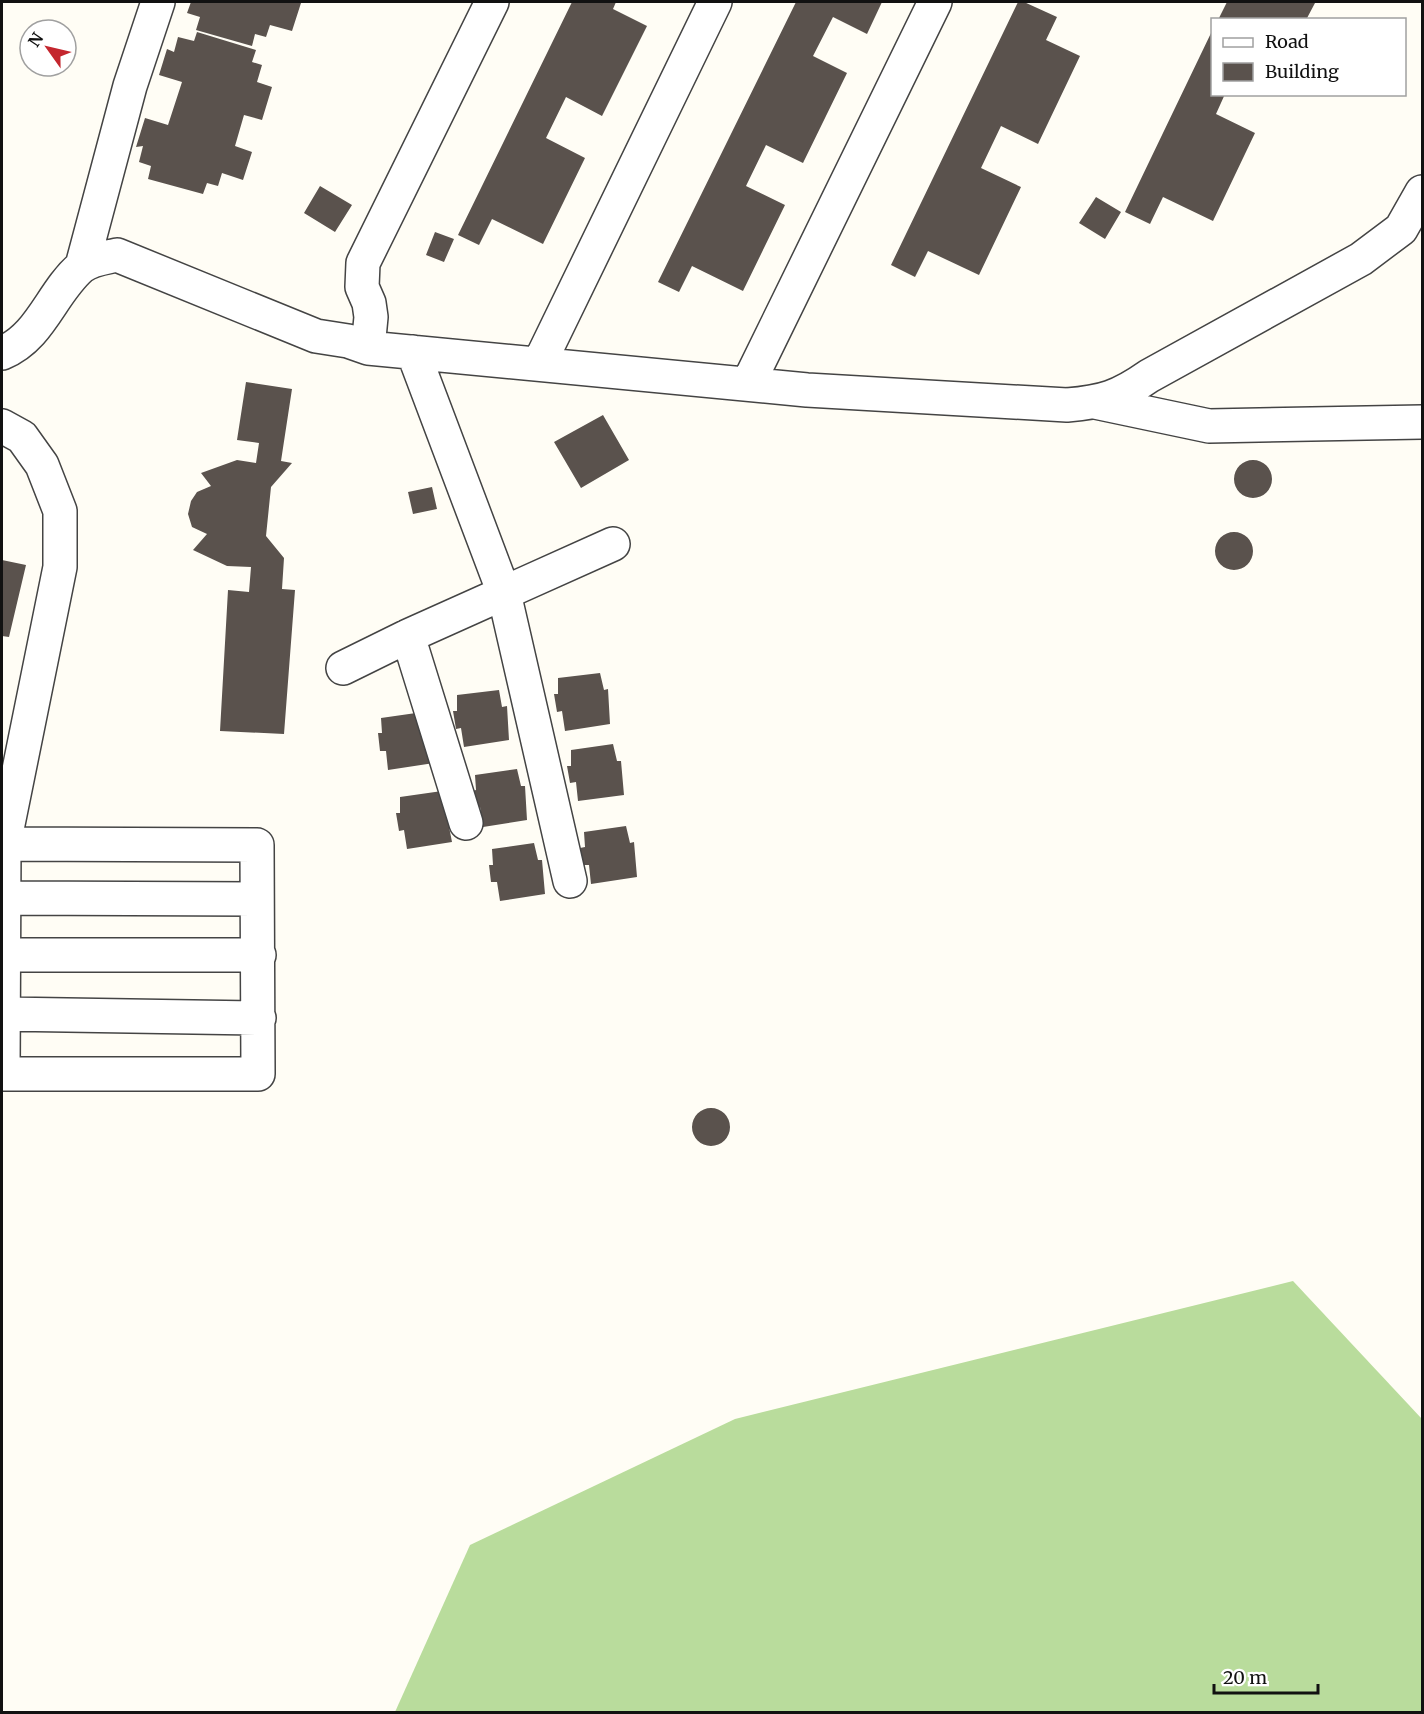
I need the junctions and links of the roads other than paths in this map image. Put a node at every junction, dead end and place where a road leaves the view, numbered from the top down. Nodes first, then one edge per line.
1 (158, 2) edge
2 (492, 2) edge
3 (715, 2) edge
4 (935, 2) edge
5 (1422, 192) edge
6 (82, 267) junction
7 (369, 348) junction
8 (413, 352) junction
9 (2, 353) edge
10 (539, 364) junction
11 (748, 384) junction
12 (1095, 402) junction
13 (1422, 422) edge
14 (2, 426) edge
15 (614, 543) dead end
16 (504, 593) junction
17 (408, 636) junction
18 (343, 668) dead end
19 (466, 823) dead end
20 (4, 844) junction
21 (570, 881) dead end
22 (5, 898) junction
23 (257, 899) junction
24 (259, 954) junction
25 (4, 955) junction
26 (4, 1014) junction
27 (259, 1018) junction

1 - 6 street
2 - 7 street
3 - 10 street
4 - 11 street
5 - 12 street
6 - 7 street
6 - 9 street
7 - 8 street
8 - 10 street
8 - 16 street
10 - 11 street
11 - 12 street
12 - 13 street
14 - 20 street
15 - 16 street
16 - 17 street
16 - 21 street
17 - 18 street
17 - 19 street
20 - 22 street
20 - 23 street
22 - 23 street
22 - 25 street
23 - 24 street
24 - 25 street
24 - 27 street
25 - 26 street
26 - 27 street
26 - 27 street

